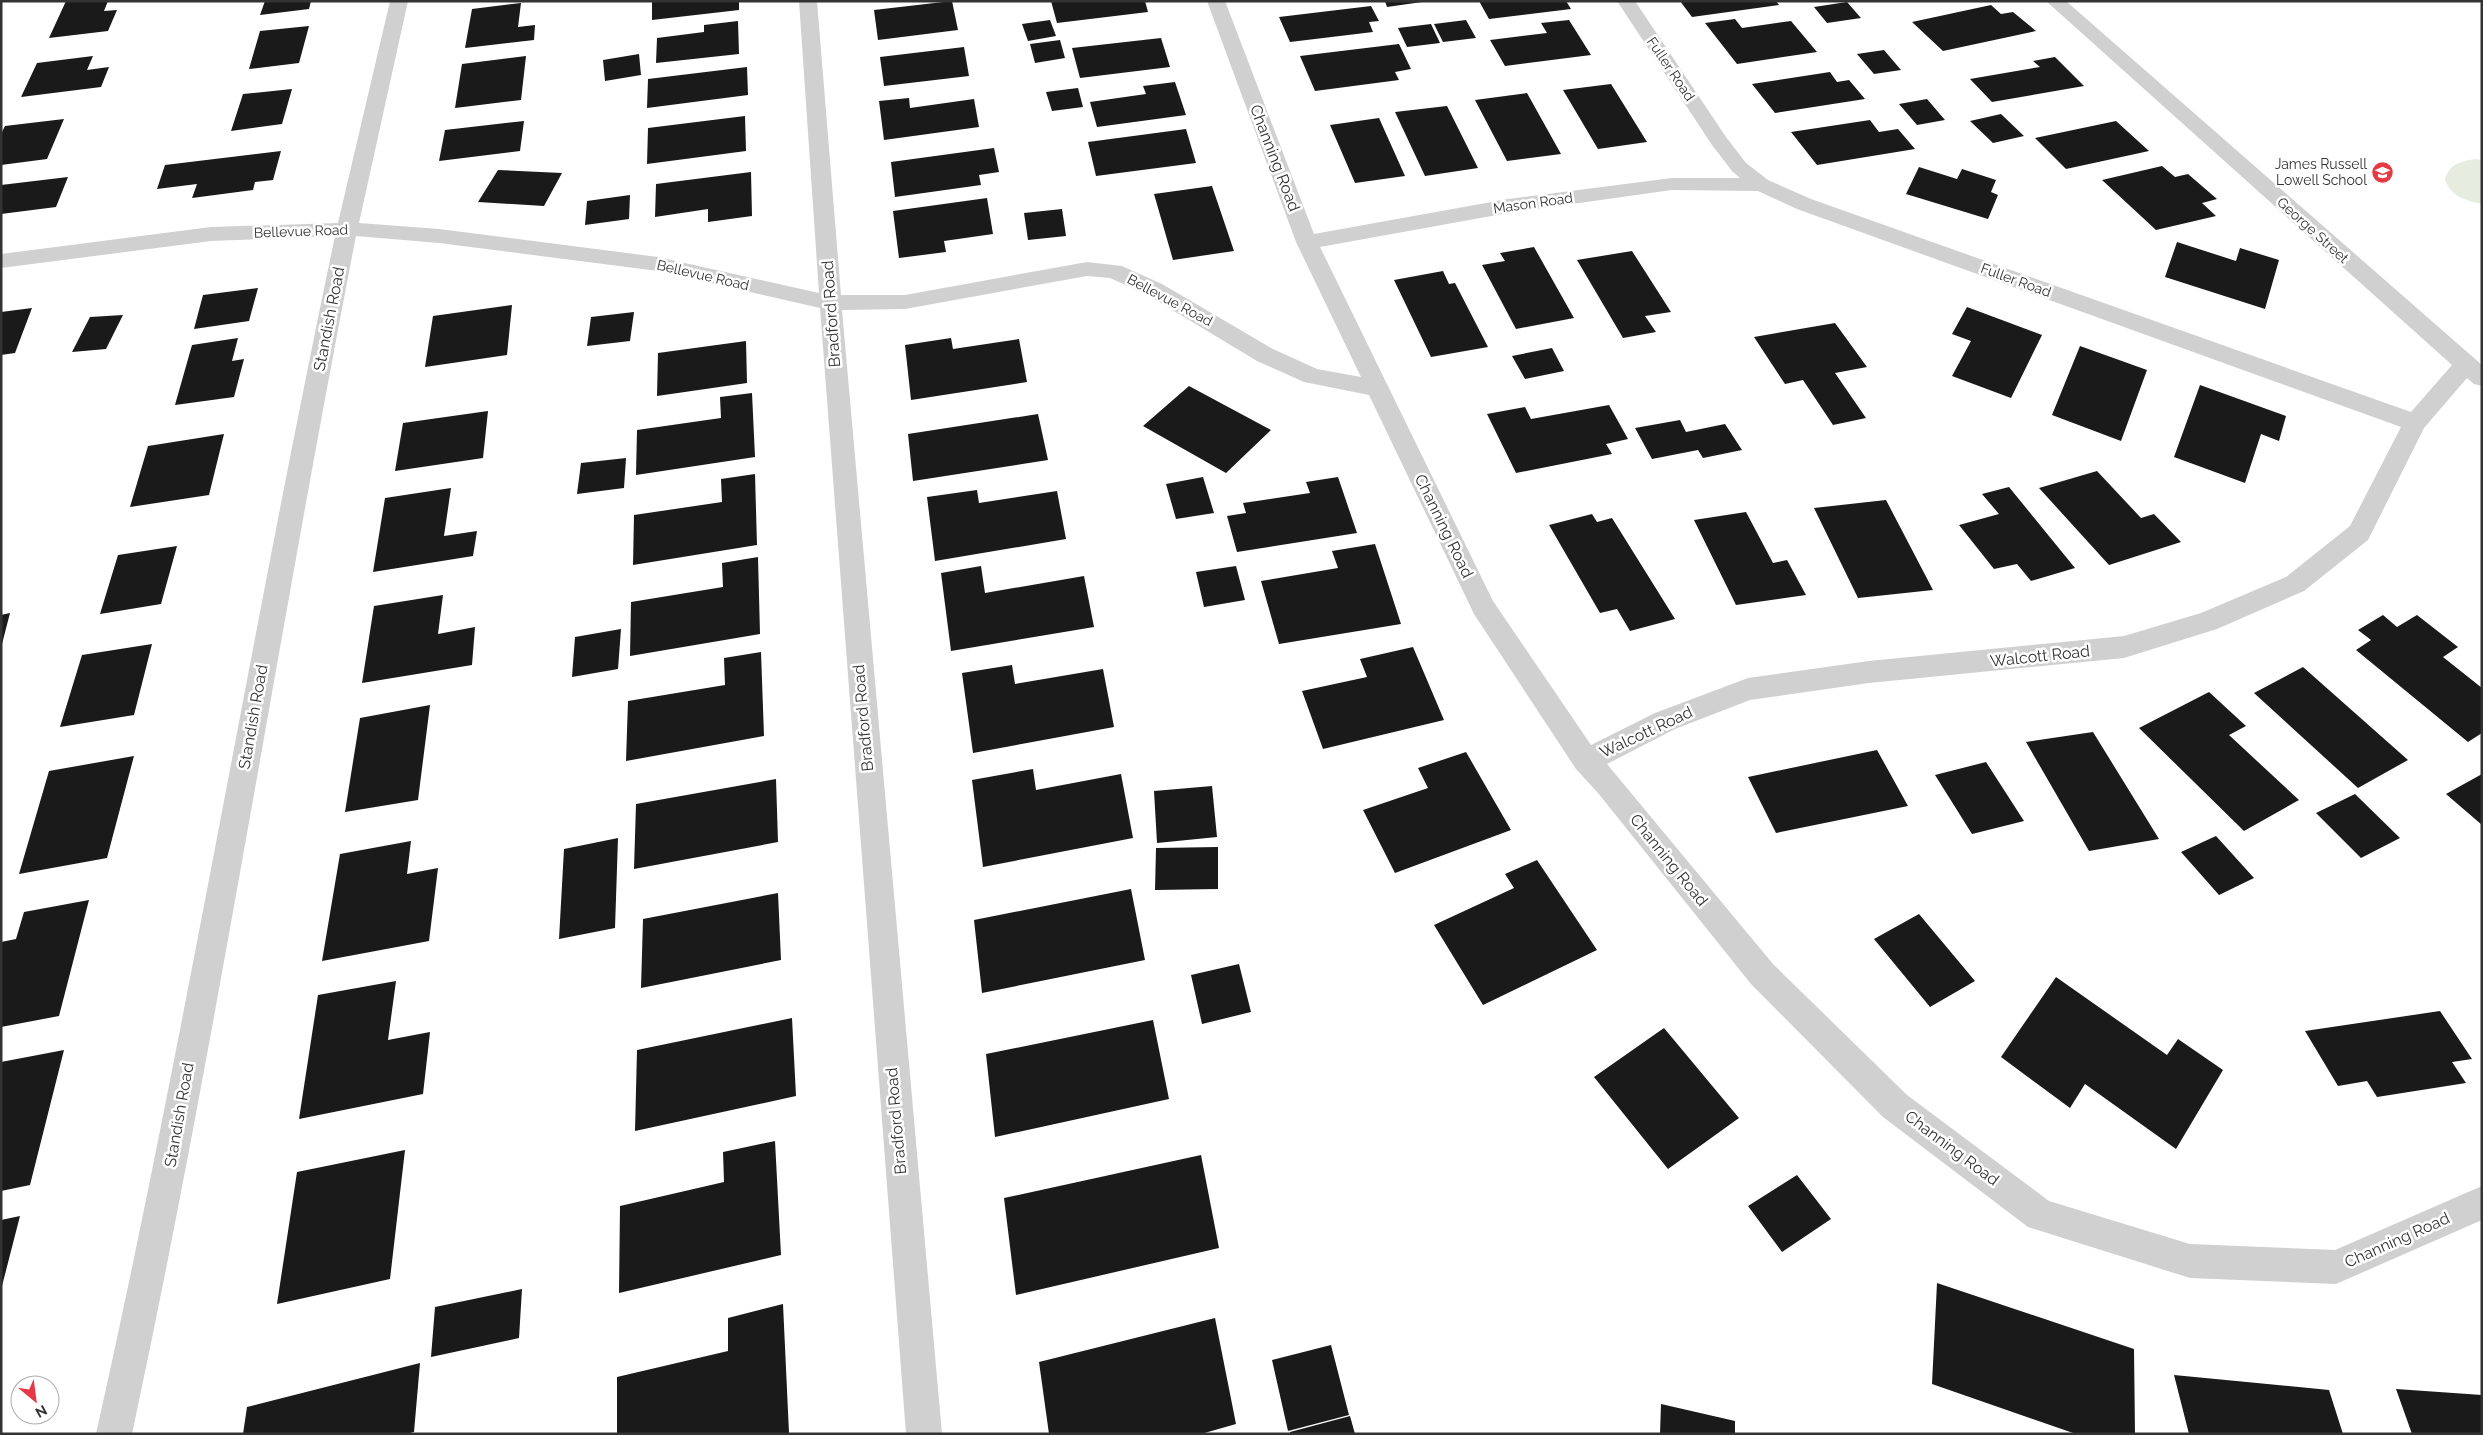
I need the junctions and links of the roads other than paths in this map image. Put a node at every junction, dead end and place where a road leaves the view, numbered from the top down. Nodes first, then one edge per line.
1 (399, 1) edge
2 (808, 1) edge
3 (1216, 1) edge
4 (1626, 1) edge
5 (2055, 1) edge
6 (1761, 185) junction
7 (347, 229) junction
8 (1307, 242) junction
9 (1, 261) edge
10 (829, 303) junction
11 (2474, 372) edge
12 (1376, 388) junction
13 (2415, 424) junction
14 (1586, 761) junction
15 (2482, 1202) edge
16 (114, 1434) edge
17 (924, 1434) edge

1 - 7 street, Standish Road
2 - 10 street, Bradford Road
3 - 8 street, Channing Road
4 - 6 street, Fuller Road
5 - 11 street, George Street
6 - 8 street, Mason Road
6 - 13 street, Fuller Road
7 - 9 street, Bellevue Road
7 - 10 street, Bellevue Road
7 - 16 street, Standish Road
8 - 12 street, Channing Road
10 - 12 street, Bellevue Road
10 - 17 street, Bradford Road
11 - 13 street
12 - 14 street, Channing Road
13 - 14 street, Walcott Road
14 - 15 street, Channing Road

